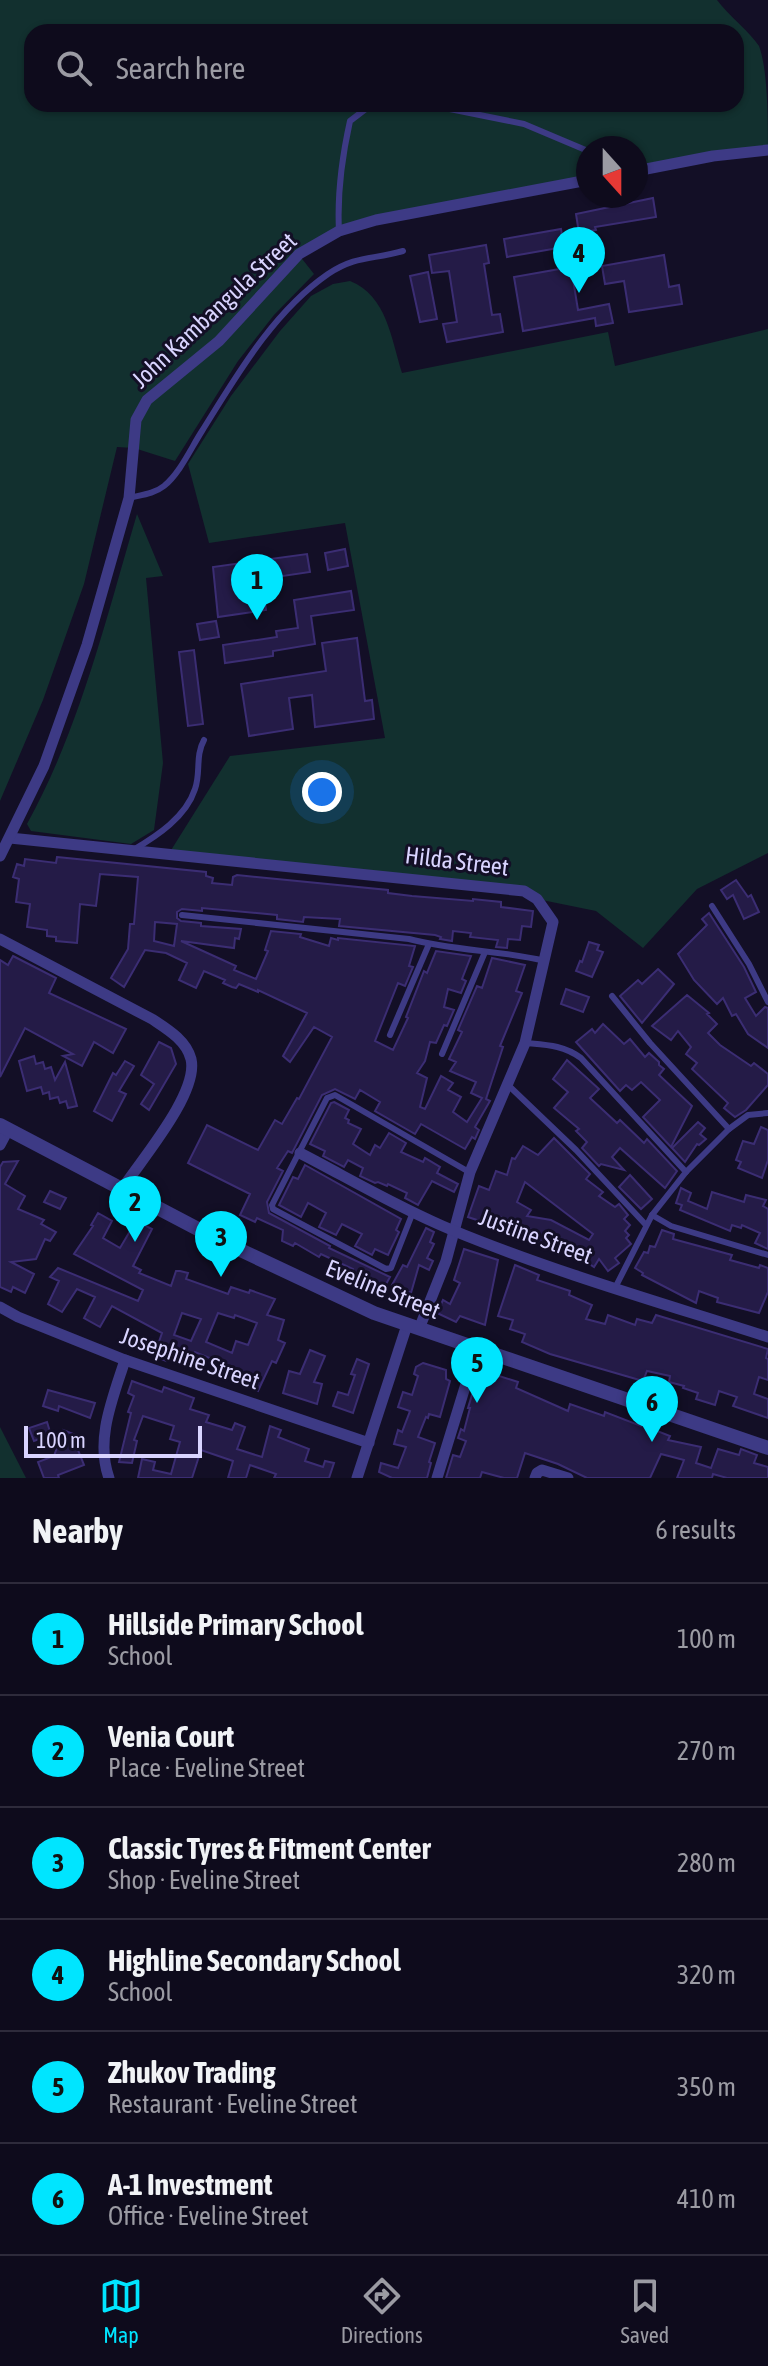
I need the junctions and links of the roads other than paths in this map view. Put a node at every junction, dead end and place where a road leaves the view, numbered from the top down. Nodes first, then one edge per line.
1 (362, 112) edge
2 (465, 112) edge
3 (576, 146) edge
4 (768, 150) edge
5 (648, 169) edge
6 (576, 182) edge
7 (339, 231) junction
8 (403, 251) dead end
9 (129, 498) junction
10 (204, 740) dead end
11 (10, 838) junction
12 (130, 852) junction
13 (0, 856) edge
14 (712, 906) dead end
15 (182, 915) dead end
16 (0, 939) edge
17 (429, 944) junction
18 (485, 952) junction
19 (545, 961) junction
20 (612, 996) dead end
21 (768, 1002) edge
22 (390, 1035) dead end
23 (525, 1043) junction
24 (442, 1054) dead end
25 (508, 1085) junction
26 (768, 1113) edge
27 (4, 1128) edge
28 (729, 1129) junction
29 (0, 1145) edge
30 (300, 1153) junction
31 (470, 1172) junction
32 (686, 1172) junction
33 (122, 1189) junction
34 (413, 1212) junction
35 (652, 1215) junction
36 (646, 1225) junction
37 (453, 1230) junction
38 (768, 1255) edge
39 (615, 1288) junction
40 (0, 1307) edge
41 (413, 1327) junction
42 (768, 1337) edge
43 (477, 1348) junction
44 (125, 1360) junction
45 (369, 1443) junction
46 (768, 1448) edge
47 (109, 1478) edge
48 (357, 1478) edge
49 (437, 1478) edge
50 (535, 1478) edge
51 (568, 1478) edge

1 - 7 lane
2 - 3 lane
4 - 5 street
6 - 7 street, John Kambangula Street
7 - 9 street, John Kambangula Street
8 - 9 lane
9 - 11 street, John Kambangula Street
10 - 12 lane
11 - 12 street, Hilda Street
11 - 13 street, John Kambangula Street
12 - 19 street, Hilda Street
14 - 21 lane
15 - 17 lane
16 - 33 street
17 - 18 lane
17 - 22 lane
18 - 19 lane
18 - 24 lane
19 - 23 street, Hilda Street
20 - 28 lane
23 - 25 street, Hilda Street
23 - 32 lane
25 - 31 street, Hilda Street
25 - 36 lane
26 - 28 lane
27 - 29 street
27 - 33 street, Eveline Street
28 - 32 lane
30 - 31 lane
30 - 34 street, Justine Street
30 - 34 lane
31 - 37 street, Hilda Street
32 - 35 lane
33 - 41 street, Eveline Street
34 - 37 street, Justine Street
35 - 36 lane
35 - 38 lane
36 - 39 lane
37 - 39 street, Justine Street
37 - 41 street, Hilda Street
39 - 42 street, Justine Street
40 - 44 street, Josephine Street
41 - 43 street, Eveline Street
41 - 45 street, Hilda Street
43 - 46 street, Eveline Street
43 - 49 street
44 - 45 street, Josephine Street
44 - 47 street
45 - 48 street, Hilda Street
50 - 51 street

